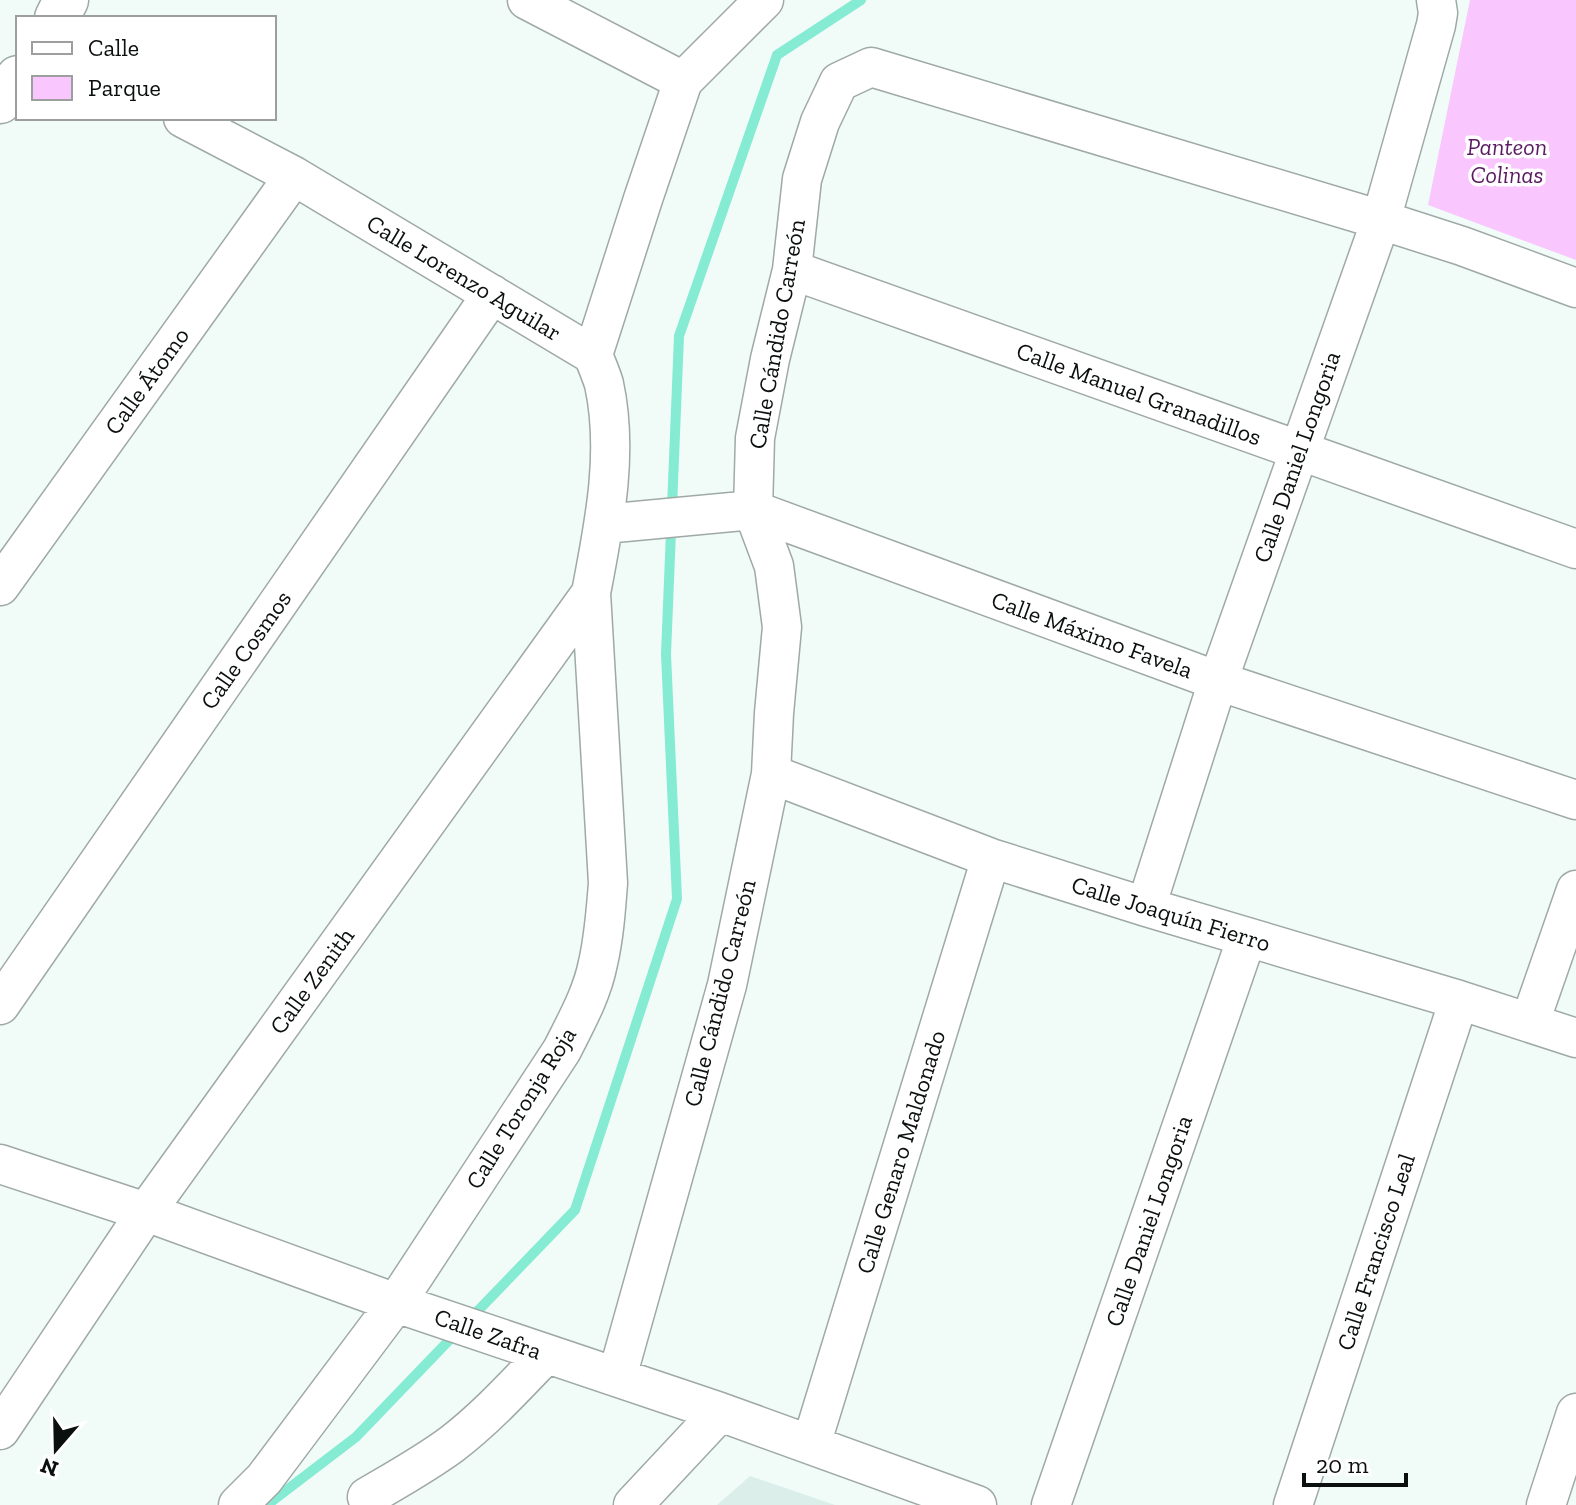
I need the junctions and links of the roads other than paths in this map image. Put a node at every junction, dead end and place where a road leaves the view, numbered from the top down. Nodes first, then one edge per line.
1 (527, 0) edge
2 (764, 0) edge
3 (1437, 2) edge
4 (16, 81) edge
5 (683, 81) junction
6 (0, 101) edge
7 (187, 120) edge
8 (294, 176) junction
9 (1381, 220) junction
10 (792, 270) junction
11 (1576, 288) edge
12 (492, 294) junction
13 (593, 355) junction
14 (1298, 451) junction
15 (736, 512) junction
16 (604, 524) junction
17 (1576, 549) edge
18 (0, 586) edge
19 (591, 593) junction
20 (1218, 681) junction
21 (771, 774) junction
22 (1576, 800) edge
23 (991, 858) junction
24 (1576, 890) edge
25 (1146, 907) junction
26 (1247, 937) junction
27 (1459, 1000) junction
28 (0, 1005) edge
29 (1530, 1022) junction
30 (1576, 1038) edge
31 (0, 1164) edge
32 (146, 1212) junction
33 (396, 1303) junction
34 (538, 1351) junction
35 (617, 1377) junction
36 (720, 1412) junction
37 (1576, 1413) edge
38 (0, 1430) edge
39 (811, 1445) junction
40 (367, 1497) dead end
41 (238, 1505) edge
42 (633, 1505) edge
43 (977, 1505) edge
44 (1051, 1505) edge
45 (1293, 1505) edge
46 (1546, 1505) edge

1 - 5 street
2 - 5 street
3 - 9 street, Calle Daniel Longoria
4 - 6 street
5 - 13 street
7 - 8 street, Calle Lorenzo Aguilar
8 - 12 street, Calle Lorenzo Aguilar
8 - 18 street, Calle Átomo
9 - 10 street, Calle Cándido Carreón
9 - 11 street, Calle Cándido Carreón
9 - 14 street, Calle Daniel Longoria
10 - 14 street, Calle Manuel Granadillos
10 - 15 street, Calle Cándido Carreón
12 - 13 street, Calle Lorenzo Aguilar
12 - 28 street, Calle Cosmos
13 - 16 street
14 - 17 street, Calle Manuel Granadillos
14 - 20 street, Calle Daniel Longoria
15 - 16 street, Calle Máximo Favela
15 - 20 street, Calle Máximo Favela
15 - 21 street, Calle Cándido Carreón
16 - 19 street, Calle Zenith
19 - 32 street, Calle Zenith
19 - 33 street, Calle Toronja Roja
20 - 22 street, Calle Máximo Favela
20 - 25 street, Calle Daniel Longoria
21 - 23 street, Calle Joaquín Fierro
21 - 35 street, Calle Cándido Carreón
23 - 25 street, Calle Joaquín Fierro
23 - 39 street, Calle Genaro Maldonado
24 - 29 street
25 - 26 street, Calle Joaquín Fierro
26 - 27 street, Calle Joaquín Fierro
26 - 44 street, Calle Daniel Longoria
27 - 29 street, Calle Joaquín Fierro
27 - 45 street, Calle Francisco Leal
29 - 30 street, Calle Joaquín Fierro
31 - 32 street, Calle Zafra
32 - 33 street, Calle Zafra
32 - 38 street, Calle Zenith
33 - 34 street, Calle Zafra
33 - 41 street, Calle Toronja Roja
34 - 35 street, Calle Zafra
34 - 40 street
35 - 36 street, Calle Zafra
36 - 39 street, Calle Zafra
36 - 42 street
37 - 46 street
39 - 43 street, Calle Zafra

